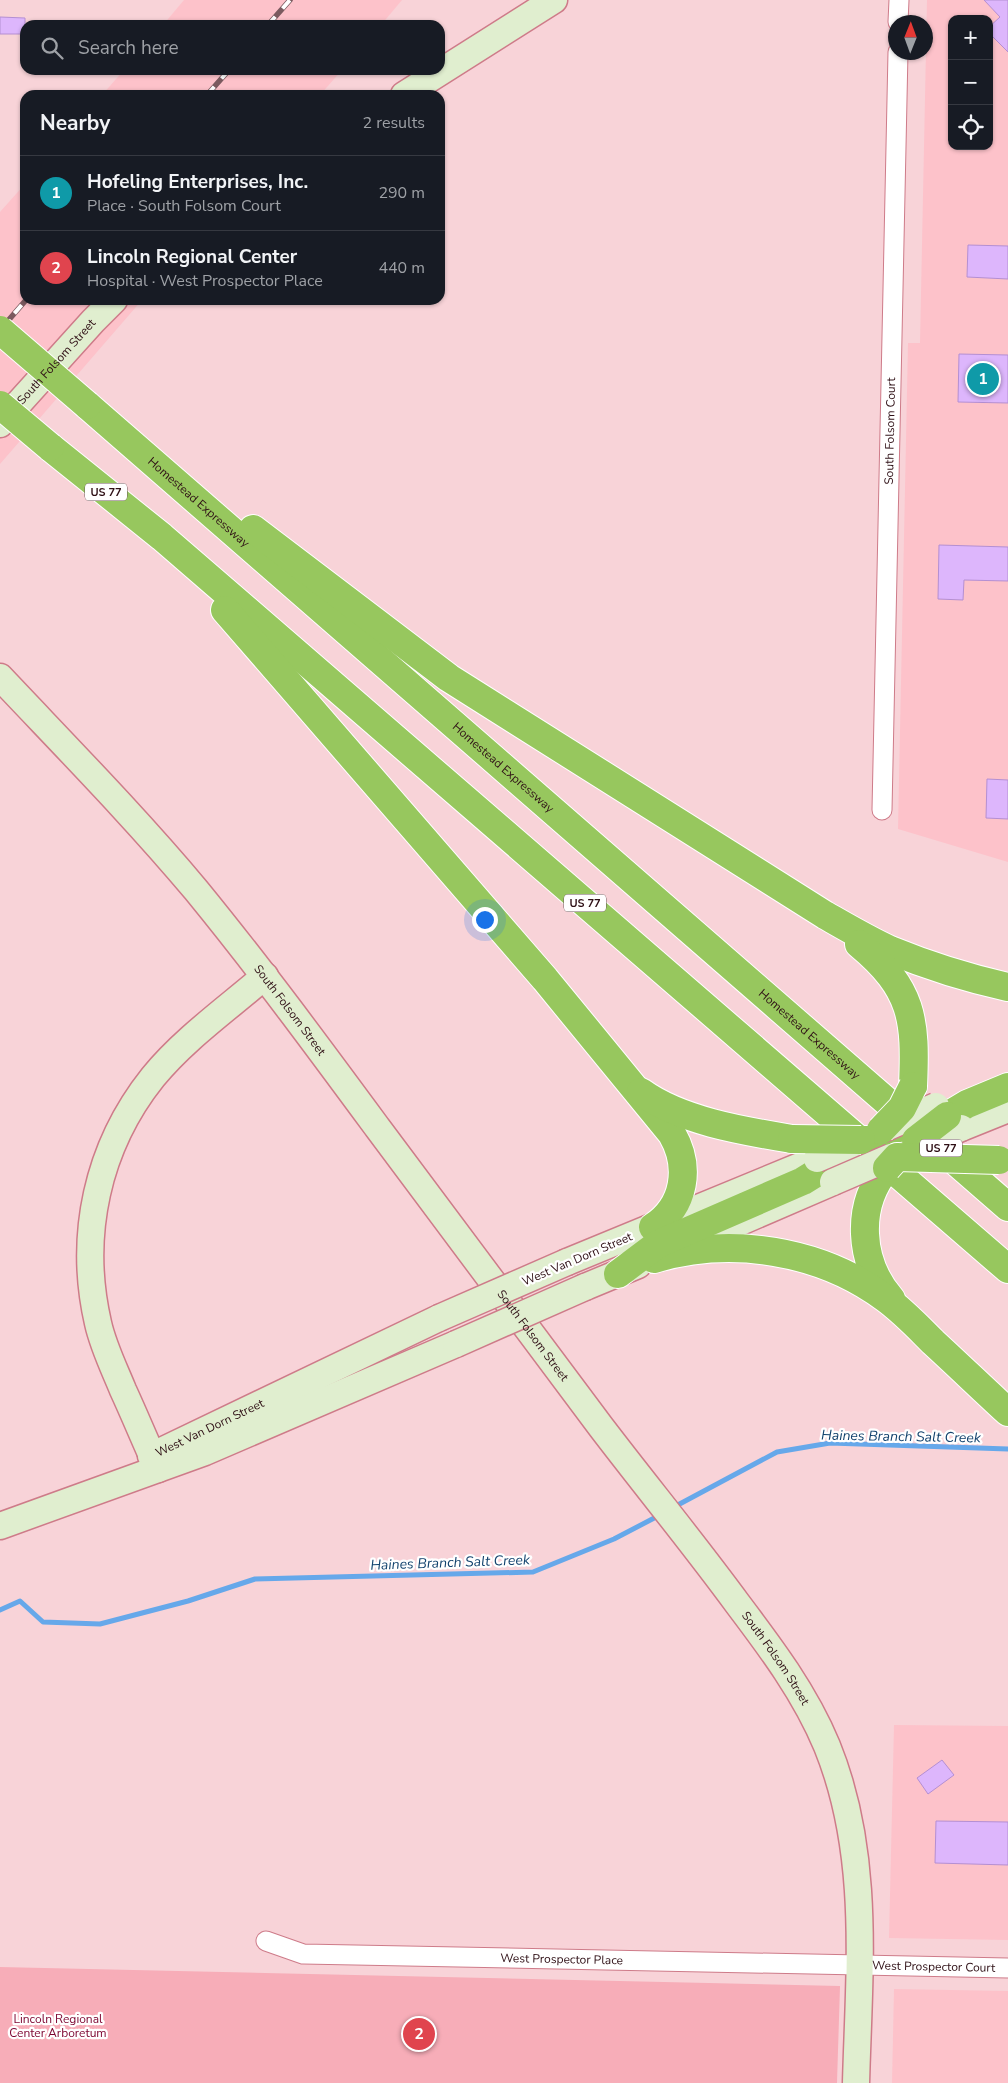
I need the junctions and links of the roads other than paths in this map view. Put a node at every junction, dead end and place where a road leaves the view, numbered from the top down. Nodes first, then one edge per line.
1 (554, 0) edge
2 (899, 0) edge
3 (898, 15) edge
4 (898, 60) edge
5 (445, 69) edge
6 (436, 75) edge
7 (412, 90) edge
8 (109, 305) edge
9 (0, 330) edge
10 (0, 405) edge
11 (87, 405) junction
12 (0, 424) edge
13 (162, 537) junction
14 (0, 677) edge
15 (882, 810) dead end
16 (825, 915) junction
17 (265, 976) junction
18 (1008, 987) edge
19 (624, 1076) junction
20 (1008, 1076) edge
21 (1008, 1087) edge
22 (1008, 1109) edge
23 (948, 1117) junction
24 (870, 1136) junction
25 (908, 1149) junction
26 (1003, 1161) edge
27 (824, 1166) junction
28 (1008, 1206) edge
29 (653, 1227) junction
30 (654, 1259) junction
31 (1008, 1269) edge
32 (618, 1274) junction
33 (907, 1317) junction
34 (1008, 1412) edge
35 (155, 1462) junction
36 (8, 1522) edge
37 (266, 1941) dead end
38 (859, 1965) junction
39 (1008, 1968) edge
40 (856, 2083) edge

1 - 5 main road
2 - 3 street
4 - 15 street, South Folsom Court
6 - 7 main road
8 - 12 main road, South Folsom Street
9 - 11 highway, Homestead Expressway / US 77, bridge
10 - 13 highway, US 77, bridge
11 - 16 highway
11 - 28 highway, Homestead Expressway / US 77
13 - 19 highway
13 - 31 highway, US 77
14 - 17 main road, South Folsom Street
16 - 18 highway
16 - 24 highway, bridge
17 - 35 main road
17 - 38 main road, South Folsom Street
19 - 24 highway, bridge
19 - 29 highway
20 - 23 main road
21 - 23 highway
22 - 23 main road
23 - 24 main road, bridge
23 - 25 highway, bridge
24 - 25 highway
24 - 27 highway
25 - 26 highway, bridge
25 - 27 highway
25 - 33 highway, bridge
27 - 29 main road, West Van Dorn Street
27 - 30 main road, West Van Dorn Street
27 - 32 highway
29 - 35 main road, West Van Dorn Street, bridge
30 - 32 main road, West Van Dorn Street
30 - 33 highway
32 - 35 main road, West Van Dorn Street, bridge
33 - 34 highway
35 - 36 main road, West Van Dorn Street
37 - 38 street, West Prospector Place
38 - 39 street, West Prospector Court
38 - 40 main road, South Folsom Street

